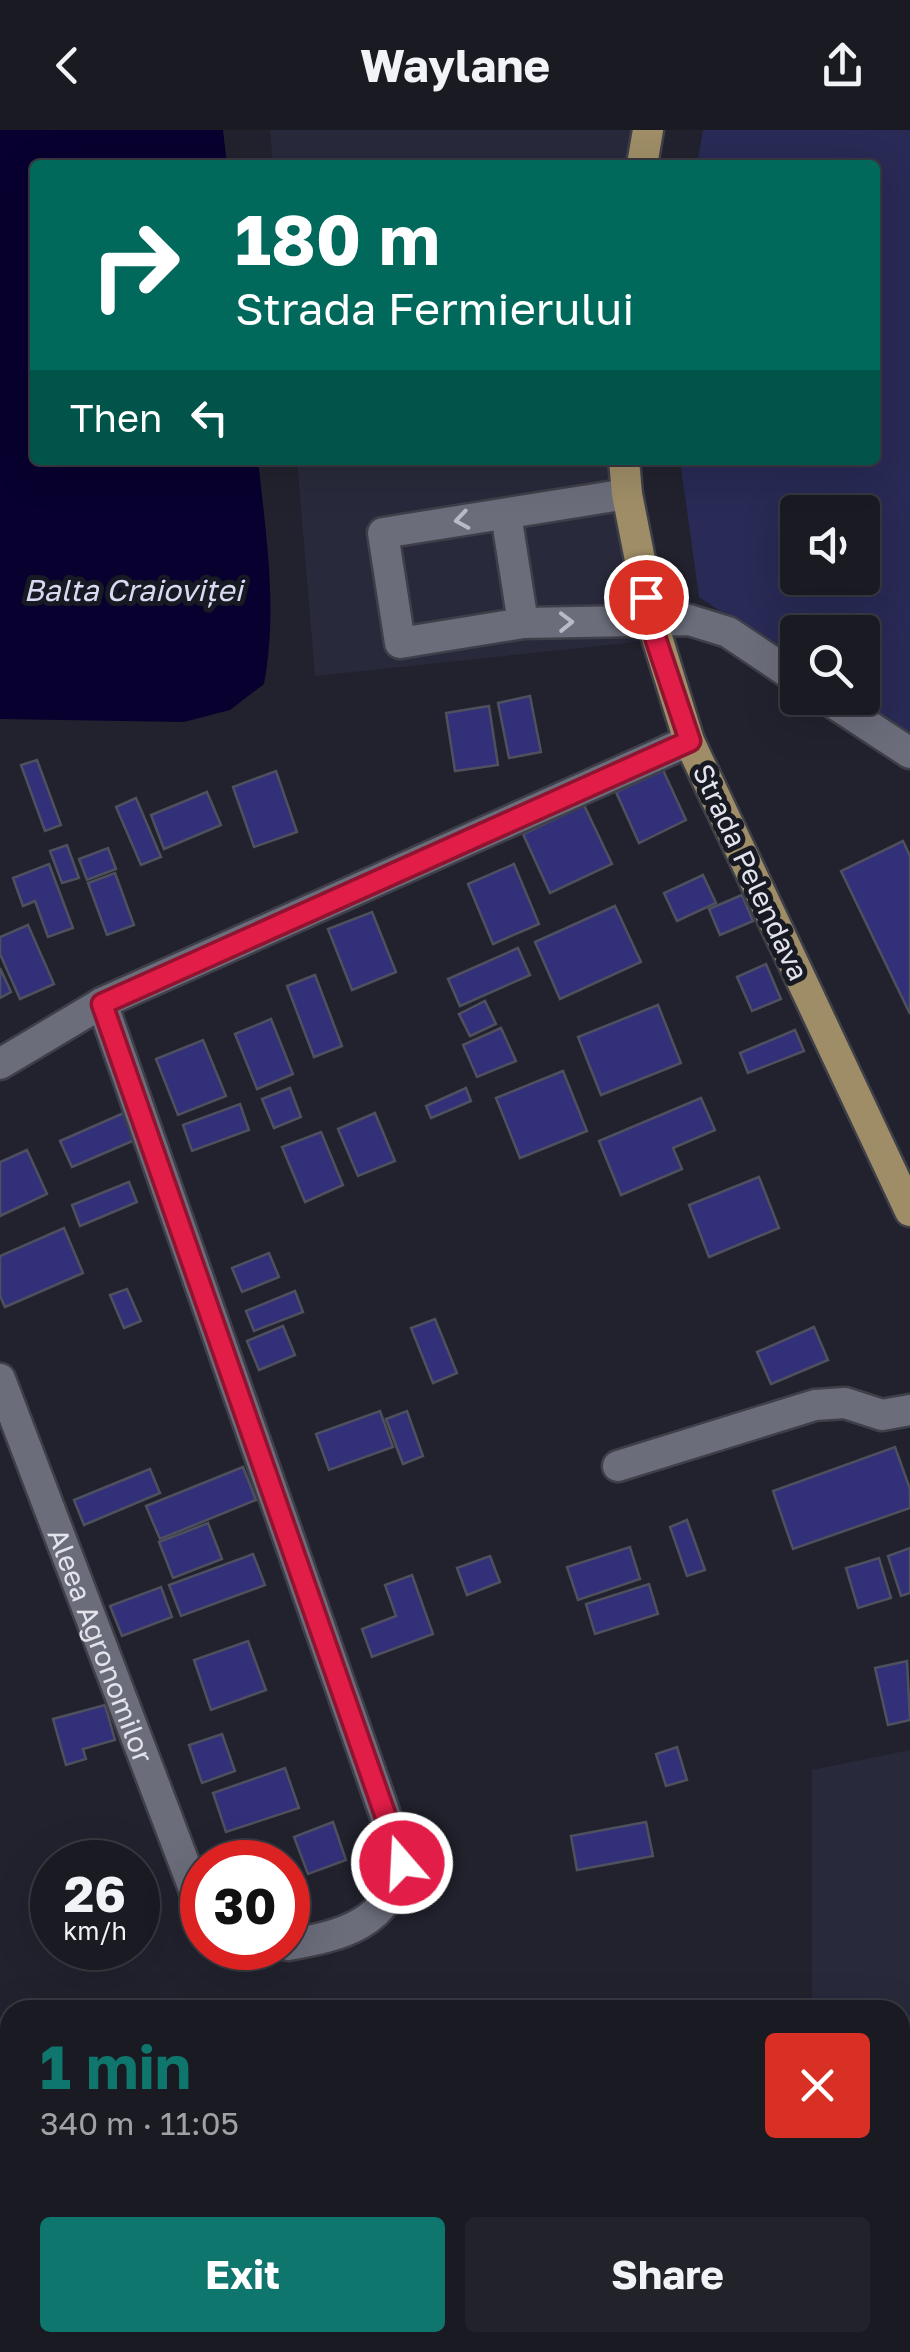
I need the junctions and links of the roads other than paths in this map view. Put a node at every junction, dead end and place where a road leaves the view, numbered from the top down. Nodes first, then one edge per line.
1 (648, 130) edge
2 (643, 160) edge
3 (625, 465) edge
4 (628, 494) junction
5 (506, 514) junction
6 (652, 621) junction
7 (522, 623) junction
8 (780, 667) edge
9 (852, 715) edge
10 (690, 741) junction
11 (910, 753) edge
12 (102, 1004) junction
13 (0, 1064) edge
14 (910, 1210) edge
15 (0, 1379) edge
16 (910, 1410) edge
17 (618, 1466) dead end
18 (180, 1852) edge
19 (310, 1941) edge

1 - 2 main road
3 - 4 main road, Strada Pelendava
4 - 5 street
4 - 6 main road, Strada Pelendava
5 - 7 street
5 -> 7 street
7 -> 6 street
6 - 8 street
6 - 10 main road, Strada Pelendava
9 - 11 street
10 - 12 street
10 - 14 main road, Strada Pelendava
12 - 13 street
12 - 19 street
15 - 18 street, Aleea Agronomilor
16 - 17 street

